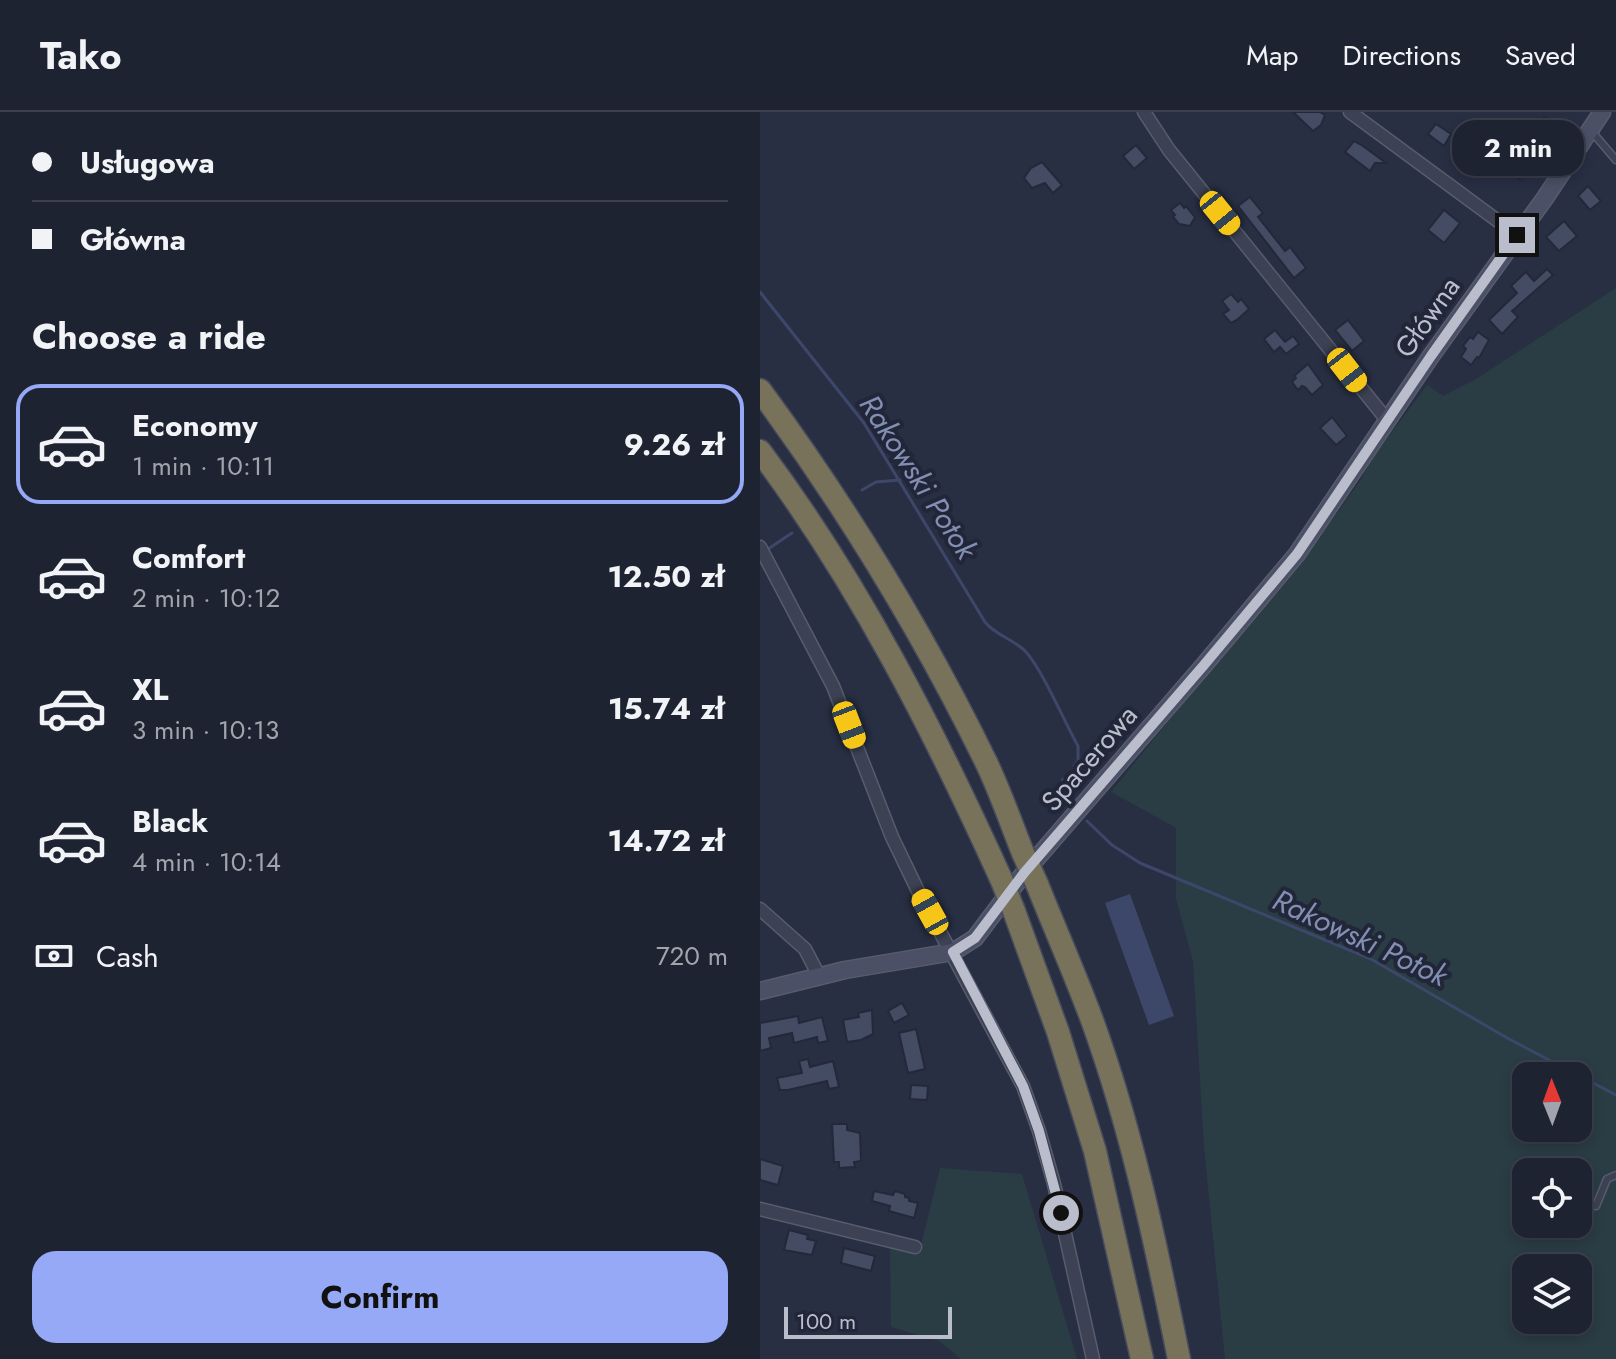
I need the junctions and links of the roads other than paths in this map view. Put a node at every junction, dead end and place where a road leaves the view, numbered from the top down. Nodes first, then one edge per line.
1 (1144, 112) edge
2 (1350, 112) edge
3 (1602, 112) edge
4 (1590, 130) junction
5 (1616, 160) edge
6 (1517, 235) junction
7 (760, 390) edge
8 (1387, 420) junction
9 (760, 451) edge
10 (760, 547) edge
11 (1297, 554) joint
12 (760, 909) edge
13 (953, 952) junction
14 (819, 976) junction
15 (760, 991) edge
16 (1616, 1175) edge
17 (1596, 1206) dead end
18 (760, 1209) edge
19 (915, 1247) dead end
20 (1093, 1359) edge
21 (1142, 1359) edge
22 (1179, 1359) edge

1 - 8 street
2 - 6 street
3 - 4 street, Główna
4 - 5 lane
4 - 6 street, Główna
6 - 8 street, Główna
7 - 22 highway, bridge
8 - 11 street, Główna
9 - 21 highway, bridge
10 - 13 street
11 - 13 street, Spacerowa
12 - 14 street
13 - 14 street, Spacerowa
13 - 20 street
14 - 15 street, Spacerowa
16 - 17 lane
18 - 19 street

